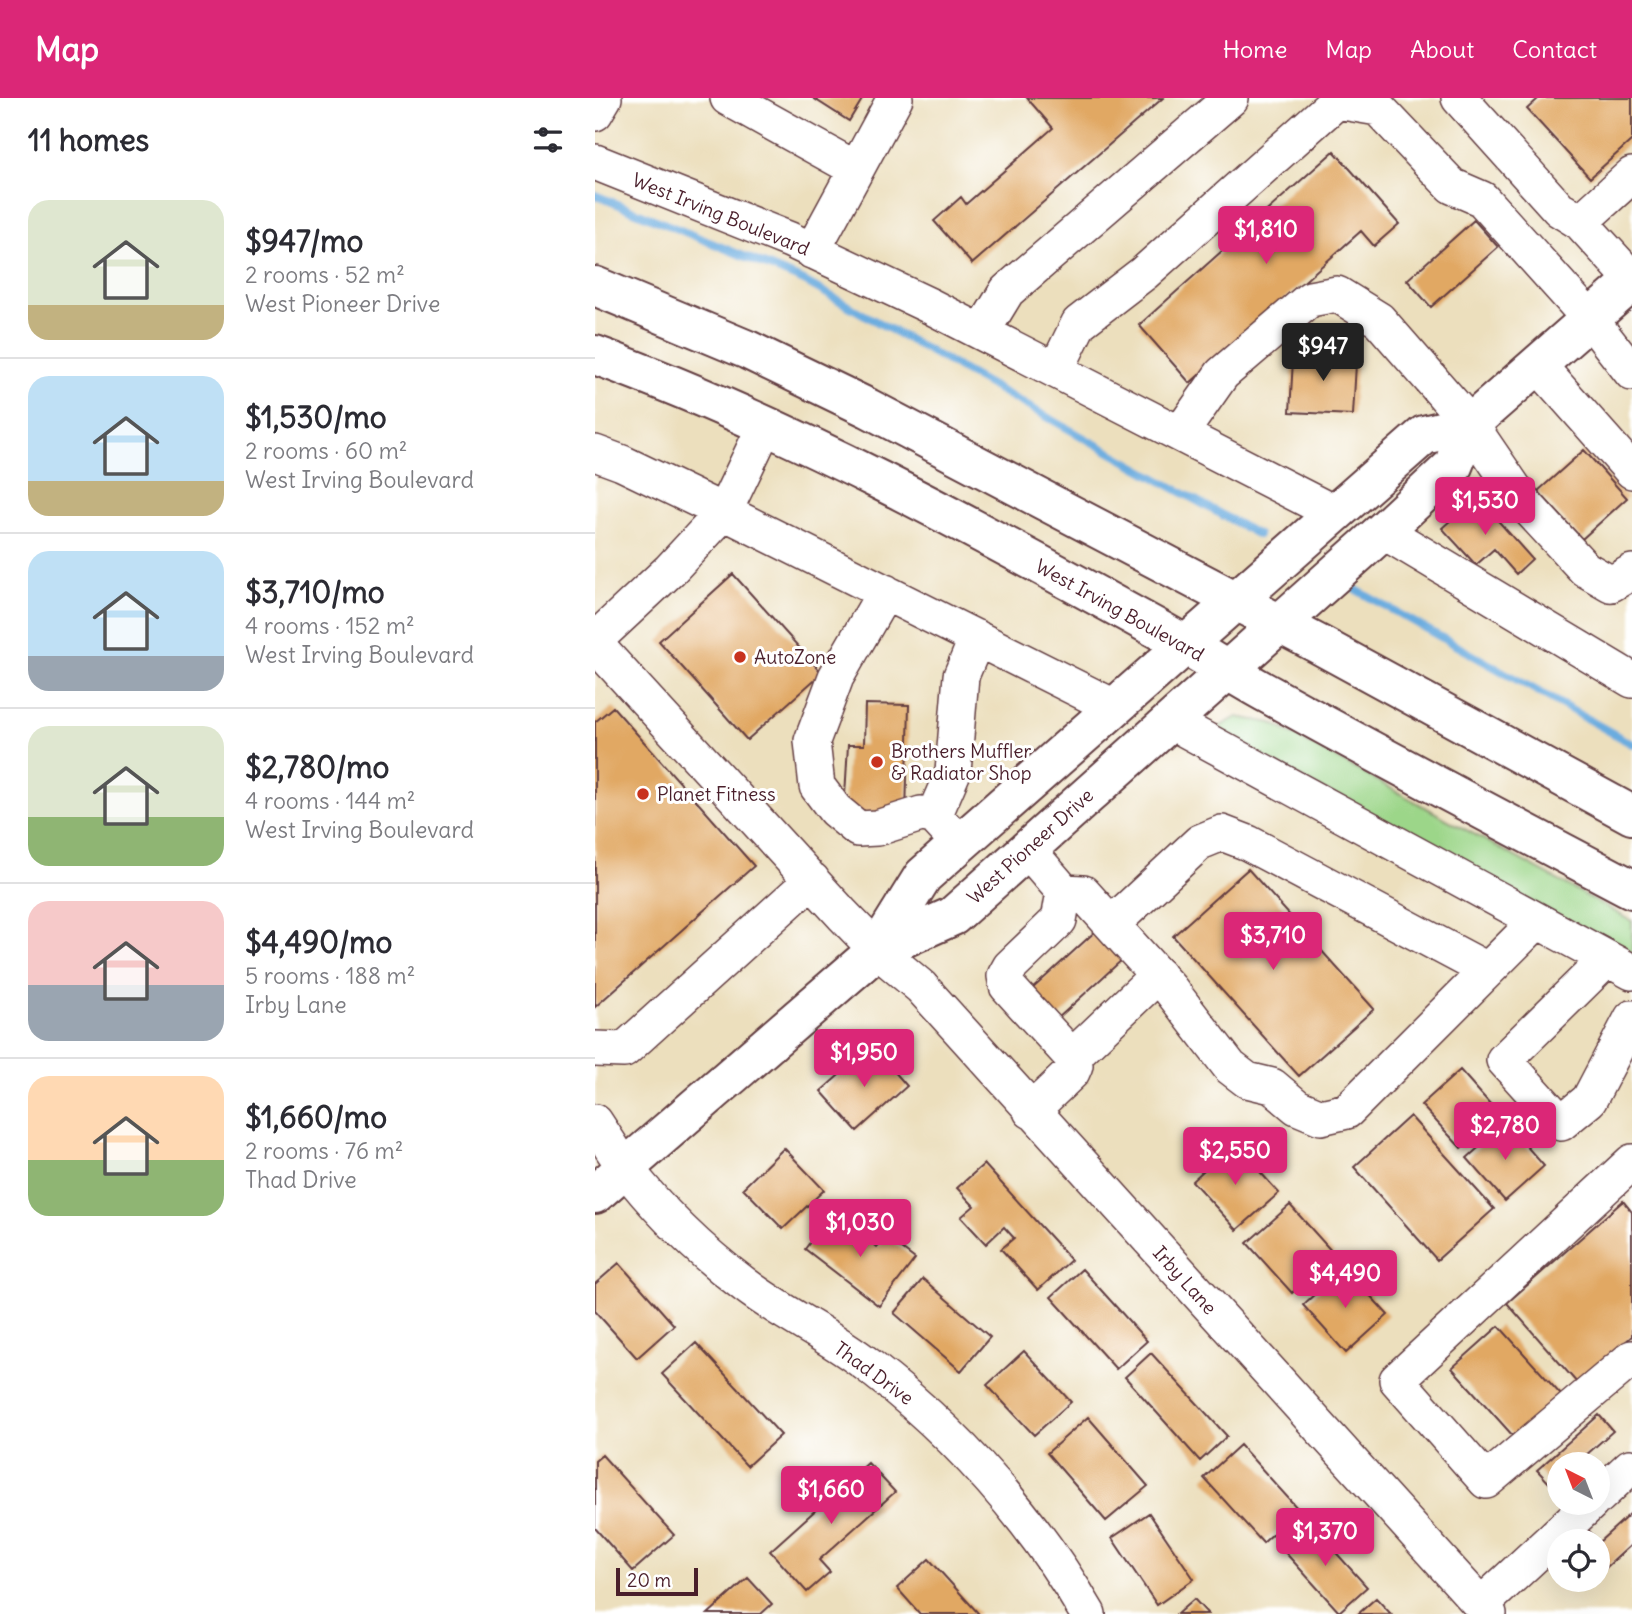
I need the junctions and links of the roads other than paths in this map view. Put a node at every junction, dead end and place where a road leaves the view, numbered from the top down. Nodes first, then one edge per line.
1 (604, 98) edge
2 (728, 98) edge
3 (895, 98) edge
4 (1231, 98) edge
5 (1459, 98) edge
6 (595, 113) edge
7 (595, 162) edge
8 (856, 169) junction
9 (1632, 175) edge
10 (1580, 222) junction
11 (812, 251) junction
12 (1632, 281) edge
13 (595, 286) edge
14 (1590, 319) junction
15 (982, 332) junction
16 (595, 355) edge
17 (1538, 365) junction
18 (1056, 370) junction
19 (1632, 373) edge
20 (1470, 424) junction
21 (765, 426) junction
22 (1180, 434) junction
23 (595, 453) edge
24 (1632, 471) edge
25 (724, 512) junction
26 (1335, 513) junction
27 (1384, 531) junction
28 (1632, 572) edge
29 (885, 592) junction
30 (1235, 601) junction
31 (1279, 623) junction
32 (977, 638) junction
33 (595, 642) edge
34 (1185, 645) junction
35 (1227, 670) junction
36 (1632, 680) edge
37 (1114, 707) junction
38 (1170, 721) junction
39 (1632, 815) edge
40 (934, 816) junction
41 (960, 844) junction
42 (1027, 849) junction
43 (812, 880) junction
44 (1632, 889) edge
45 (1064, 892) junction
46 (1537, 921) junction
47 (1112, 924) junction
48 (877, 950) junction
49 (1619, 966) edge
50 (1487, 970) junction
51 (1159, 975) junction
52 (1632, 1018) edge
53 (595, 1049) edge
54 (1072, 1057) junction
55 (1031, 1111) junction
56 (595, 1122) edge
57 (1632, 1161) edge
58 (625, 1167) junction
59 (595, 1194) edge
60 (1632, 1358) edge
61 (1630, 1467) dead end
62 (1610, 1486) edge
63 (1578, 1516) edge
64 (1485, 1609) edge
65 (1088, 1614) edge

1 - 6 street
2 - 8 street
3 - 8 street
4 - 15 street
5 - 10 street
7 - 11 street, West Irving Boulevard
8 - 11 street
9 - 10 street
10 - 12 street
11 - 15 street, West Irving Boulevard
12 - 14 main road
13 - 30 main road
14 - 17 main road
14 - 18 street
14 - 19 street
15 - 18 street, West Irving Boulevard
16 - 21 main road, West Irving Boulevard
17 - 20 main road
17 - 24 street
18 - 22 street, West Irving Boulevard
20 - 22 street
20 - 26 main road
20 - 27 main road
20 - 28 street
21 - 25 street
21 - 34 main road, West Irving Boulevard
22 - 26 street, West Irving Boulevard
23 - 25 street
25 - 29 street
25 - 33 street
26 - 30 main road
27 - 31 main road
27 - 36 street
29 - 32 street
29 - 40 street
30 - 31 main road
30 - 34 main road, West Pioneer Drive
31 - 35 main road, West Pioneer Drive
31 - 39 main road
32 - 37 street
32 - 40 street
33 - 43 street, Irby Lane
34 - 35 main road, West Irving Boulevard
34 - 37 main road, West Pioneer Drive
35 - 38 main road, West Pioneer Drive
35 - 44 main road, West Irving Boulevard
37 - 41 main road, West Pioneer Drive
38 - 42 main road, West Pioneer Drive
38 - 46 street
40 - 41 street
41 - 48 main road, West Pioneer Drive
42 - 45 street
42 - 48 main road, West Pioneer Drive
43 - 48 street, Irby Lane
43 - 53 street
45 - 47 street
45 - 54 street
46 - 49 street
46 - 50 street
47 - 50 street
47 - 51 street
48 - 55 street, Irby Lane
48 - 58 main road, West Pioneer Drive
49 - 52 street
50 - 51 street
51 - 54 street
54 - 55 street
55 - 64 street, Irby Lane
56 - 58 street, Thad Drive
57 - 60 street
58 - 59 main road, West Pioneer Drive
58 - 65 street, Thad Drive
61 - 62 street
63 - 64 street

